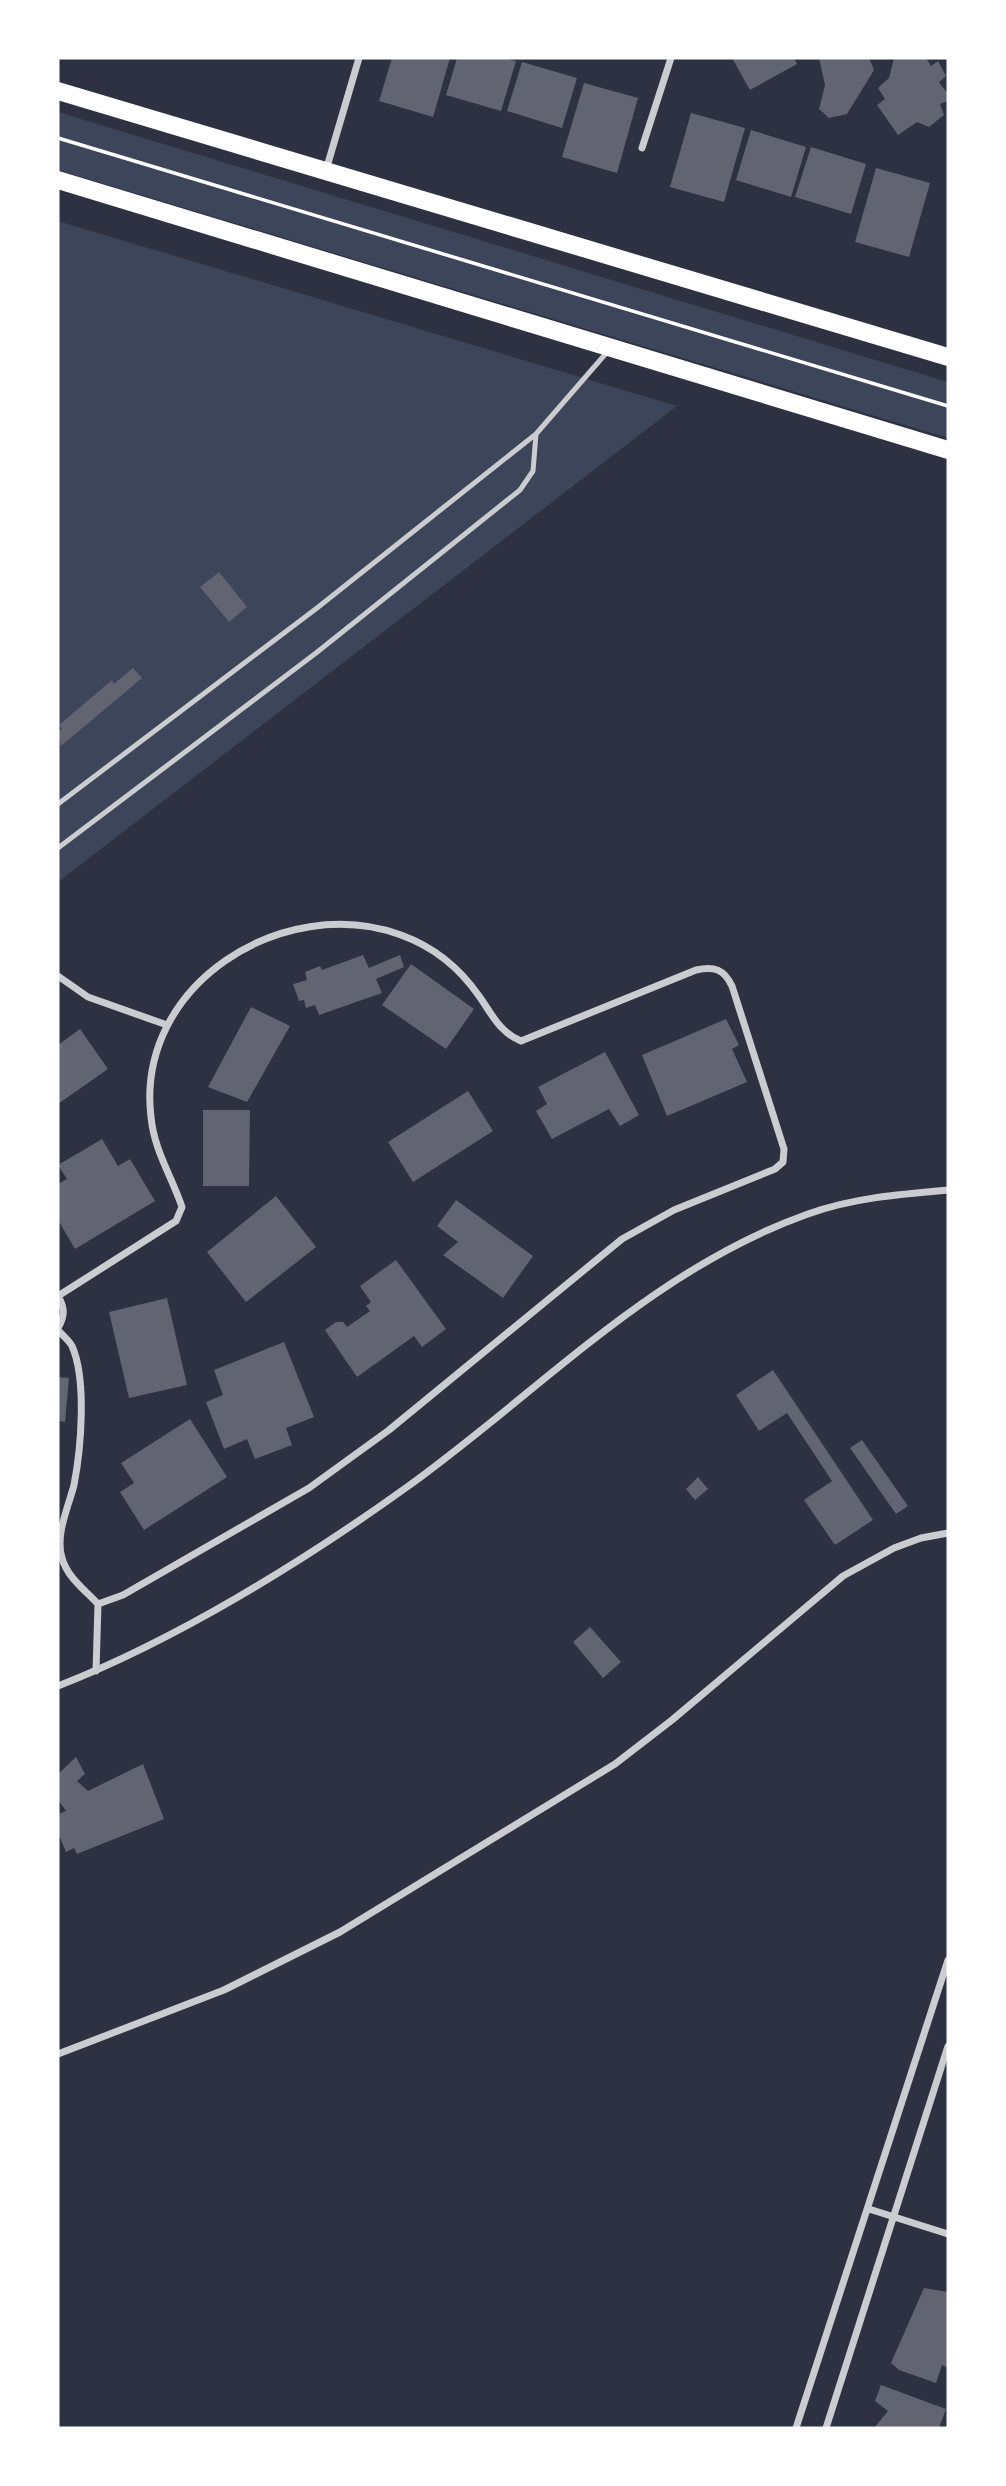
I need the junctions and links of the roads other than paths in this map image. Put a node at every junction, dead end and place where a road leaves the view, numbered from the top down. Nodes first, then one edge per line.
1 (359, 58) edge
2 (671, 58) edge
3 (58, 91) edge
4 (642, 148) dead end
5 (326, 170) junction
6 (58, 180) edge
7 (611, 349) junction
8 (948, 357) edge
9 (536, 434) junction
10 (948, 450) edge
11 (58, 804) edge
12 (58, 848) edge
13 (58, 976) edge
14 (167, 1025) junction
15 (948, 1190) edge
16 (58, 1296) edge
17 (58, 1329) edge
18 (948, 1533) edge
19 (98, 1604) junction
20 (96, 1671) junction
21 (58, 1686) edge
22 (948, 1960) edge
23 (948, 2046) edge
24 (58, 2054) edge
25 (869, 2209) junction
26 (895, 2217) junction
27 (948, 2234) edge
28 (796, 2428) edge
29 (826, 2428) edge

1 - 5 street
2 - 4 street
3 - 5 main road
5 - 8 main road
6 - 7 main road
7 - 9 lane
7 - 10 main road
9 - 11 lane
9 - 12 lane
13 - 14 street
14 - 16 street
14 - 19 street
15 - 20 street
16 - 17 street
17 - 19 street
18 - 24 street
19 - 20 street
20 - 21 street
22 - 25 street
23 - 26 street
25 - 26 street
25 - 28 street
26 - 27 street
26 - 29 street

